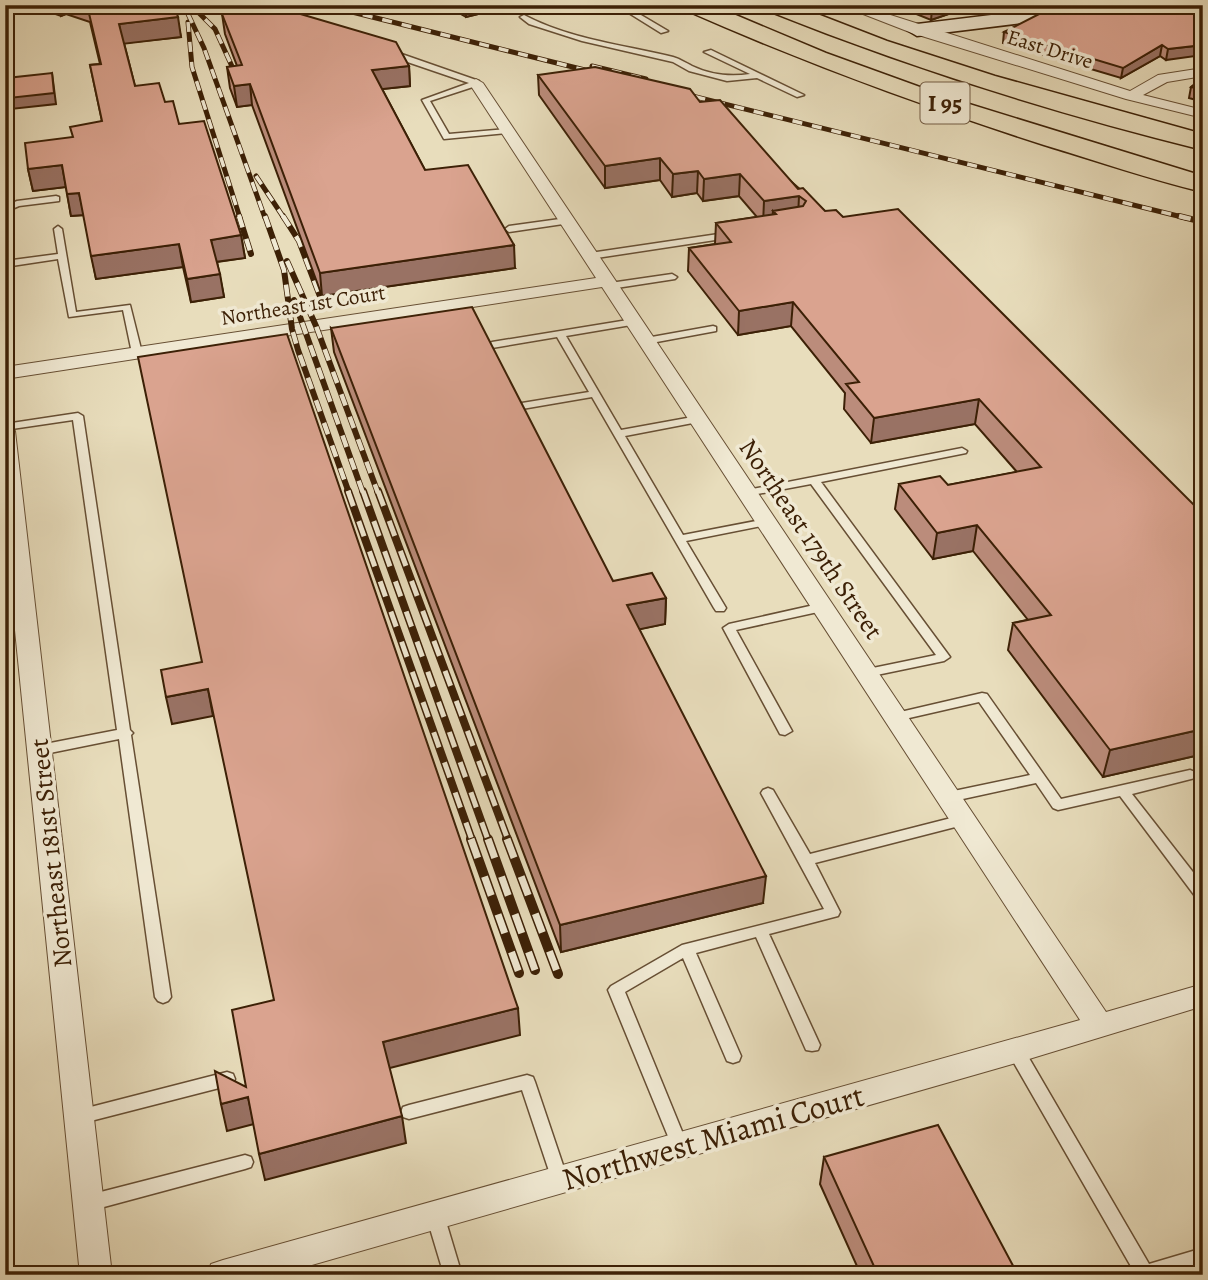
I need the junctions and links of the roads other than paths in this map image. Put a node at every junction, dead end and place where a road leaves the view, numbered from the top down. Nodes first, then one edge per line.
1 (619, 5) edge
2 (693, 5) edge
3 (717, 5) edge
4 (743, 5) edge
5 (775, 5) edge
6 (846, 5) edge
7 (1121, 5) edge
8 (234, 6) edge
9 (1098, 6) edge
10 (537, 14) dead end
11 (273, 18) edge
12 (917, 30) junction
13 (664, 31) dead end
14 (386, 52) edge
15 (708, 52) dead end
16 (1203, 72) edge
17 (755, 76) junction
18 (476, 83) junction
19 (800, 95) dead end
20 (1131, 96) junction
21 (1203, 114) edge
22 (507, 131) junction
23 (1203, 142) edge
24 (1203, 159) edge
25 (1203, 169) edge
26 (1203, 184) edge
27 (56, 199) dead end
28 (5, 209) edge
29 (567, 221) junction
30 (58, 229) dead end
31 (509, 229) dead end
32 (744, 233) edge
33 (62, 256) junction
34 (590, 257) junction
35 (5, 264) edge
36 (672, 276) dead end
37 (608, 284) junction
38 (634, 322) junction
39 (713, 329) dead end
40 (559, 334) junction
41 (646, 341) junction
42 (492, 345) edge
43 (137, 353) junction
44 (5, 373) edge
45 (594, 394) junction
46 (522, 406) edge
47 (698, 419) junction
48 (5, 429) edge
49 (617, 434) junction
50 (962, 451) dead end
51 (814, 480) junction
52 (747, 493) junction
53 (766, 522) junction
54 (678, 539) junction
55 (823, 607) junction
56 (720, 608) dead end
57 (867, 673) junction
58 (895, 717) junction
59 (785, 731) dead end
60 (126, 733) junction
61 (40, 750) junction
62 (1190, 775) dead end
63 (1039, 778) junction
64 (1123, 791) junction
65 (768, 793) dead end
66 (949, 797) junction
67 (963, 820) junction
68 (806, 860) junction
69 (1203, 896) edge
70 (760, 932) junction
71 (687, 949) junction
72 (1203, 995) edge
73 (163, 997) dead end
74 (1100, 1026) junction
75 (812, 1045) dead end
76 (1016, 1051) junction
77 (733, 1056) dead end
78 (227, 1079) edge
79 (409, 1112) dead end
80 (79, 1117) junction
81 (680, 1146) junction
82 (245, 1163) dead end
83 (560, 1180) junction
84 (89, 1203) junction
85 (435, 1215) junction
86 (1203, 1256) edge
87 (1145, 1274) edge
88 (96, 1275) edge
89 (223, 1275) edge
90 (453, 1275) edge

1 - 13 lane
2 - 26 highway, I 95
3 - 25 highway
4 - 24 highway
5 - 23 highway, I 95
6 - 12 street, East Drive
7 - 9 street
8 - 11 lane
9 - 12 street
10 - 17 lane
12 - 20 street, East Drive
14 - 18 lane
15 - 17 lane
16 - 20 street
17 - 19 lane
18 - 22 street, Northeast 179th Street
18 - 22 lane
20 - 21 street, East Drive
22 - 29 street, Northeast 179th Street
27 - 28 lane
29 - 31 lane
29 - 34 street, Northeast 179th Street
30 - 33 lane
32 - 34 lane
33 - 35 lane
33 - 43 lane
34 - 37 street, Northeast 179th Street
36 - 37 lane
37 - 38 street, Northeast 179th Street
37 - 43 street, Northeast 1st Court
38 - 40 lane
38 - 41 street, Northeast 179th Street
39 - 41 lane
40 - 42 lane
40 - 45 lane
41 - 47 street, Northeast 179th Street
43 - 44 street, Northeast 1st Court
45 - 46 lane
45 - 49 lane
47 - 49 lane
47 - 52 street, Northeast 179th Street
48 - 60 lane
48 - 61 street, Northeast 181st Street
49 - 54 lane
50 - 51 lane
51 - 52 lane
51 - 57 lane
52 - 53 street, Northeast 179th Street
53 - 54 lane
53 - 55 street, Northeast 179th Street
54 - 56 lane
55 - 57 street, Northeast 179th Street
55 - 59 lane
57 - 58 street, Northeast 179th Street
58 - 63 lane
58 - 66 street, Northeast 179th Street
60 - 61 lane
60 - 73 lane
61 - 80 street, Northeast 181st Street
62 - 64 lane
63 - 64 lane
63 - 66 lane
64 - 69 lane
65 - 68 lane
66 - 67 street, Northeast 179th Street
67 - 68 lane
67 - 74 street, Northeast 179th Street
68 - 70 lane
70 - 71 lane
70 - 75 lane
71 - 77 lane
71 - 81 lane
72 - 74 street, Northwest Miami Court
74 - 76 street, Northwest Miami Court
76 - 81 street, Northwest Miami Court
76 - 87 lane
78 - 80 lane
79 - 83 lane
80 - 84 street, Northeast 181st Street
81 - 83 street, Northwest Miami Court
82 - 84 lane
83 - 85 street, Northwest Miami Court
84 - 88 street, Northeast 181st Street
85 - 89 street, Northwest Miami Court
85 - 90 lane
86 - 87 lane

